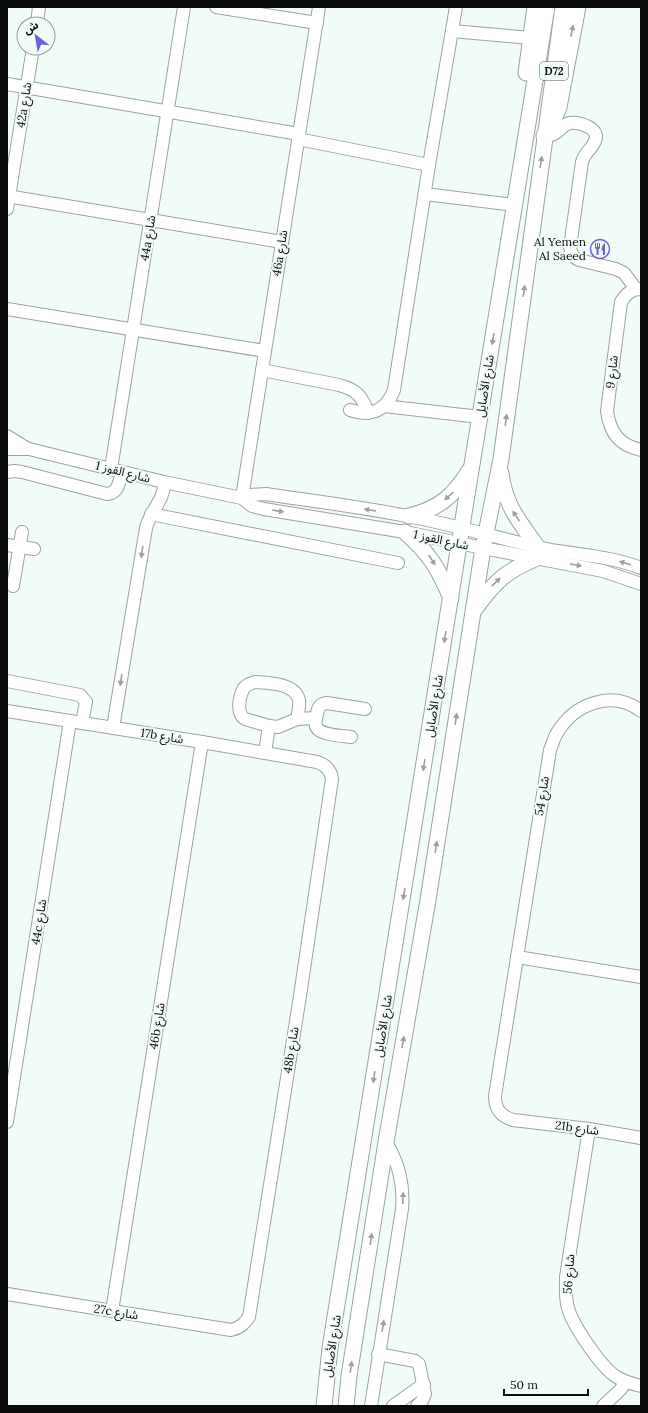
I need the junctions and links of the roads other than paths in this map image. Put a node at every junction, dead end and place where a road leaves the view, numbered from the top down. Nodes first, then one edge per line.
1 (184, 7) edge
2 (216, 7) edge
3 (319, 7) edge
4 (456, 7) edge
5 (535, 7) edge
6 (547, 7) edge
7 (563, 7) edge
8 (577, 7) edge
9 (317, 23) junction
10 (452, 31) junction
11 (531, 38) junction
12 (32, 56) edge
13 (7, 84) edge
14 (26, 87) junction
15 (168, 112) junction
16 (527, 131) junction
17 (298, 136) junction
18 (545, 136) junction
19 (429, 165) junction
20 (425, 194) junction
21 (8, 196) edge
22 (514, 205) junction
23 (7, 209) edge
24 (150, 220) junction
25 (282, 242) junction
26 (638, 289) edge
27 (7, 309) edge
28 (133, 329) junction
29 (265, 351) junction
30 (262, 370) junction
31 (384, 406) junction
32 (350, 410) dead end
33 (368, 414) junction
34 (480, 417) junction
35 (7, 436) edge
36 (7, 449) edge
37 (29, 449) junction
38 (641, 450) edge
39 (501, 459) junction
40 (472, 465) junction
41 (116, 470) junction
42 (7, 472) edge
43 (164, 482) junction
44 (242, 498) junction
45 (151, 514) junction
46 (409, 516) junction
47 (462, 528) junction
48 (22, 532) dead end
49 (405, 532) junction
50 (486, 534) junction
51 (460, 543) junction
52 (7, 545) edge
53 (20, 547) junction
54 (483, 548) junction
55 (34, 550) dead end
56 (538, 553) junction
57 (398, 563) dead end
58 (641, 568) edge
59 (641, 584) edge
60 (12, 586) dead end
61 (451, 598) junction
62 (473, 613) junction
63 (7, 681) edge
64 (365, 709) dead end
65 (7, 711) edge
66 (641, 711) edge
67 (316, 718) junction
68 (297, 719) junction
69 (76, 722) junction
70 (269, 726) junction
71 (113, 728) junction
72 (351, 737) dead end
73 (202, 742) junction
74 (265, 753) junction
75 (317, 762) joint
76 (517, 957) junction
77 (641, 977) edge
78 (513, 1120) joint
79 (7, 1122) edge
80 (589, 1129) junction
81 (641, 1138) edge
82 (386, 1142) junction
83 (7, 1294) edge
84 (112, 1311) junction
85 (225, 1329) joint
86 (378, 1354) junction
87 (626, 1382) junction
88 (424, 1384) junction
89 (641, 1386) edge
90 (324, 1406) edge
91 (346, 1406) edge
92 (371, 1406) edge
93 (393, 1406) edge
94 (417, 1406) edge
95 (603, 1406) edge

1 - 15 street, 44a شارع
2 - 9 street
3 - 9 street, 46a شارع
4 - 10 street
5 - 11 main road
6 - 16 main road, شارع الأصايل / D72
7 - 18 main road, شارع الأصايل / D72
18 -> 8 highway
9 - 17 street, 46a شارع
10 - 11 street
10 - 19 street
11 - 16 main road
12 - 14 street, 42a شارع
13 - 14 street
14 - 15 street
14 - 21 street, 42a شارع
15 - 17 street
15 - 24 street, 44a شارع
16 - 22 main road, شارع الأصايل / D72
17 - 19 street
17 - 25 street, 46a شارع
18 - 26 street
39 -> 18 main road, شارع الأصايل / D72
19 - 20 street
20 - 22 street
20 - 31 street
21 - 23 street, 42a شارع
21 - 24 street
22 -> 34 main road, شارع الأصايل / D72
24 - 25 street
24 - 28 street, 44a شارع
25 - 29 street, 46a شارع
26 - 38 street, شارع 9
27 - 28 street
28 - 29 street
28 - 41 street, 44a شارع
29 - 30 street, 46a شارع
30 - 33 street
30 - 44 street, 46a شارع
31 - 33 street
31 - 34 street
32 - 33 street
34 - 40 main road, شارع الأصايل / D72
35 - 37 street, شارع القوز 1
36 - 37 street, شارع القوز 1
37 - 41 street, شارع القوز 1
39 - 50 main road, شارع الأصايل / D72
56 -> 39 main road
40 -> 46 main road
40 - 47 main road, شارع الأصايل / D72
41 - 42 street, 44a شارع
41 - 43 street, شارع القوز 1
43 - 44 street, شارع القوز 1
43 - 45 street
46 -> 44 street, شارع القوز 1
44 -> 49 street, شارع القوز 1
45 - 57 street
45 -> 71 street
46 - 47 street, شارع القوز 1
47 - 50 street, شارع القوز 1
47 - 51 main road, شارع الأصايل / D72
48 - 53 street
49 - 51 street, شارع القوز 1
49 -> 61 main road
50 - 54 main road, شارع الأصايل / D72
50 - 56 street, شارع القوز 1
51 - 54 street, شارع القوز 1
51 - 61 main road, شارع الأصايل / D72
52 - 53 street
53 - 55 street
53 - 60 street
54 - 56 street, شارع القوز 1
54 - 62 main road, شارع الأصايل / D72
58 -> 56 street, شارع القوز 1
56 -> 59 street, شارع القوز 1
62 -> 56 main road
61 -> 90 main road, شارع الأصايل / D72
82 -> 62 main road, شارع الأصايل / D72
63 - 69 street, 44c شارع
64 - 67 street
65 - 69 street, 17b شارع
66 - 76 street, شارع 54
67 - 68 street
67 - 72 street
68 - 70 street
68 - 70 street
69 - 71 street, 17b شارع
69 - 79 street, 44c شارع
70 - 74 street
71 - 73 street, 17b شارع
73 - 74 street, 17b شارع
73 - 84 street, 46b شارع
74 - 75 street, 17b شارع
75 - 85 street, 48b شارع
76 - 77 street
76 - 78 street, شارع 54
78 - 80 street, 21b شارع
80 - 81 street, 21b شارع
80 - 87 street, شارع 56
86 -> 82 street
91 -> 82 main road, شارع الأصايل / D72
83 - 84 street, 27c شارع
84 - 85 street, 27c شارع
86 - 88 street
86 - 92 street
87 - 89 street, شارع 56
87 - 95 street
88 - 93 street
88 - 94 street

